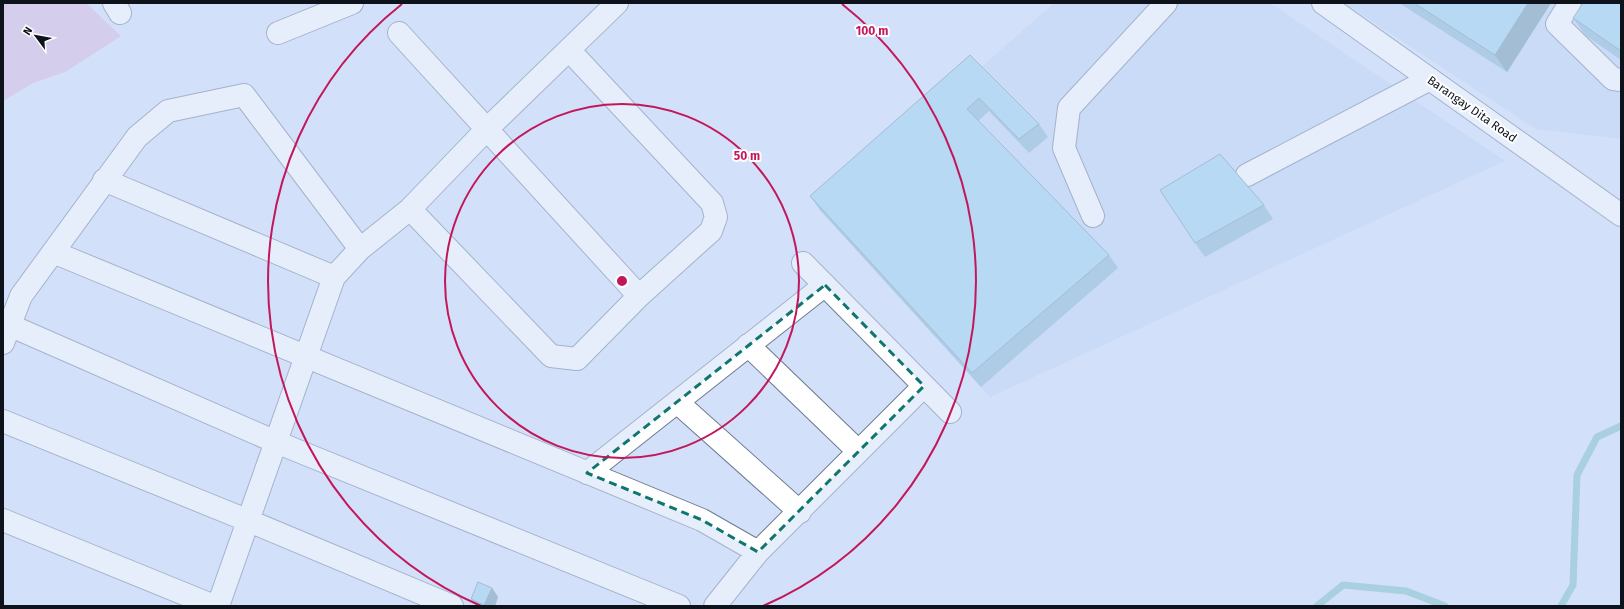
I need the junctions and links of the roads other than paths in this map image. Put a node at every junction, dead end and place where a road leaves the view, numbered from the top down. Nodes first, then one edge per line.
1 (352, 3) edge
2 (617, 3) edge
3 (1166, 3) edge
4 (1323, 3) edge
5 (1570, 3) edge
6 (278, 33) dead end
7 (400, 33) dead end
8 (569, 50) junction
9 (1430, 78) junction
10 (1621, 80) edge
11 (486, 130) junction
12 (1247, 175) dead end
13 (104, 180) junction
14 (410, 209) junction
15 (1621, 215) edge
16 (1093, 216) dead end
17 (360, 249) junction
18 (53, 252) junction
19 (803, 262) dead end
20 (334, 277) junction
21 (825, 285) junction
22 (639, 296) junction
23 (6, 334) edge
24 (748, 345) junction
25 (306, 358) junction
26 (924, 386) junction
27 (677, 402) junction
28 (950, 412) dead end
29 (3, 422) edge
30 (276, 442) junction
31 (858, 451) junction
32 (587, 473) junction
33 (800, 512) junction
34 (3, 520) edge
35 (249, 521) junction
36 (758, 552) junction
37 (214, 606) edge
38 (218, 606) edge
39 (452, 606) edge
40 (679, 606) edge
41 (715, 606) edge

1 - 6 street
2 - 8 street
3 - 16 street
4 - 9 street, Barangay Dita Road
5 - 10 street
7 - 11 street
8 - 11 street
8 - 22 street
9 - 12 street
9 - 15 street, Barangay Dita Road
11 - 14 street
11 - 22 street
13 - 17 street
13 - 18 street
13 - 20 street
14 - 17 street
14 - 22 street
17 - 20 street
18 - 23 street
18 - 25 street
19 - 21 street
20 - 25 street
21 - 24 street
21 - 26 street
23 - 30 street
24 - 27 street
24 - 31 street
25 - 30 street
25 - 32 street
26 - 28 street
26 - 31 street
27 - 32 street
27 - 33 street
29 - 35 street
30 - 35 street
30 - 40 street
31 - 33 street
32 - 36 street
33 - 36 street
34 - 37 street
35 - 38 street
35 - 39 street
36 - 41 street

